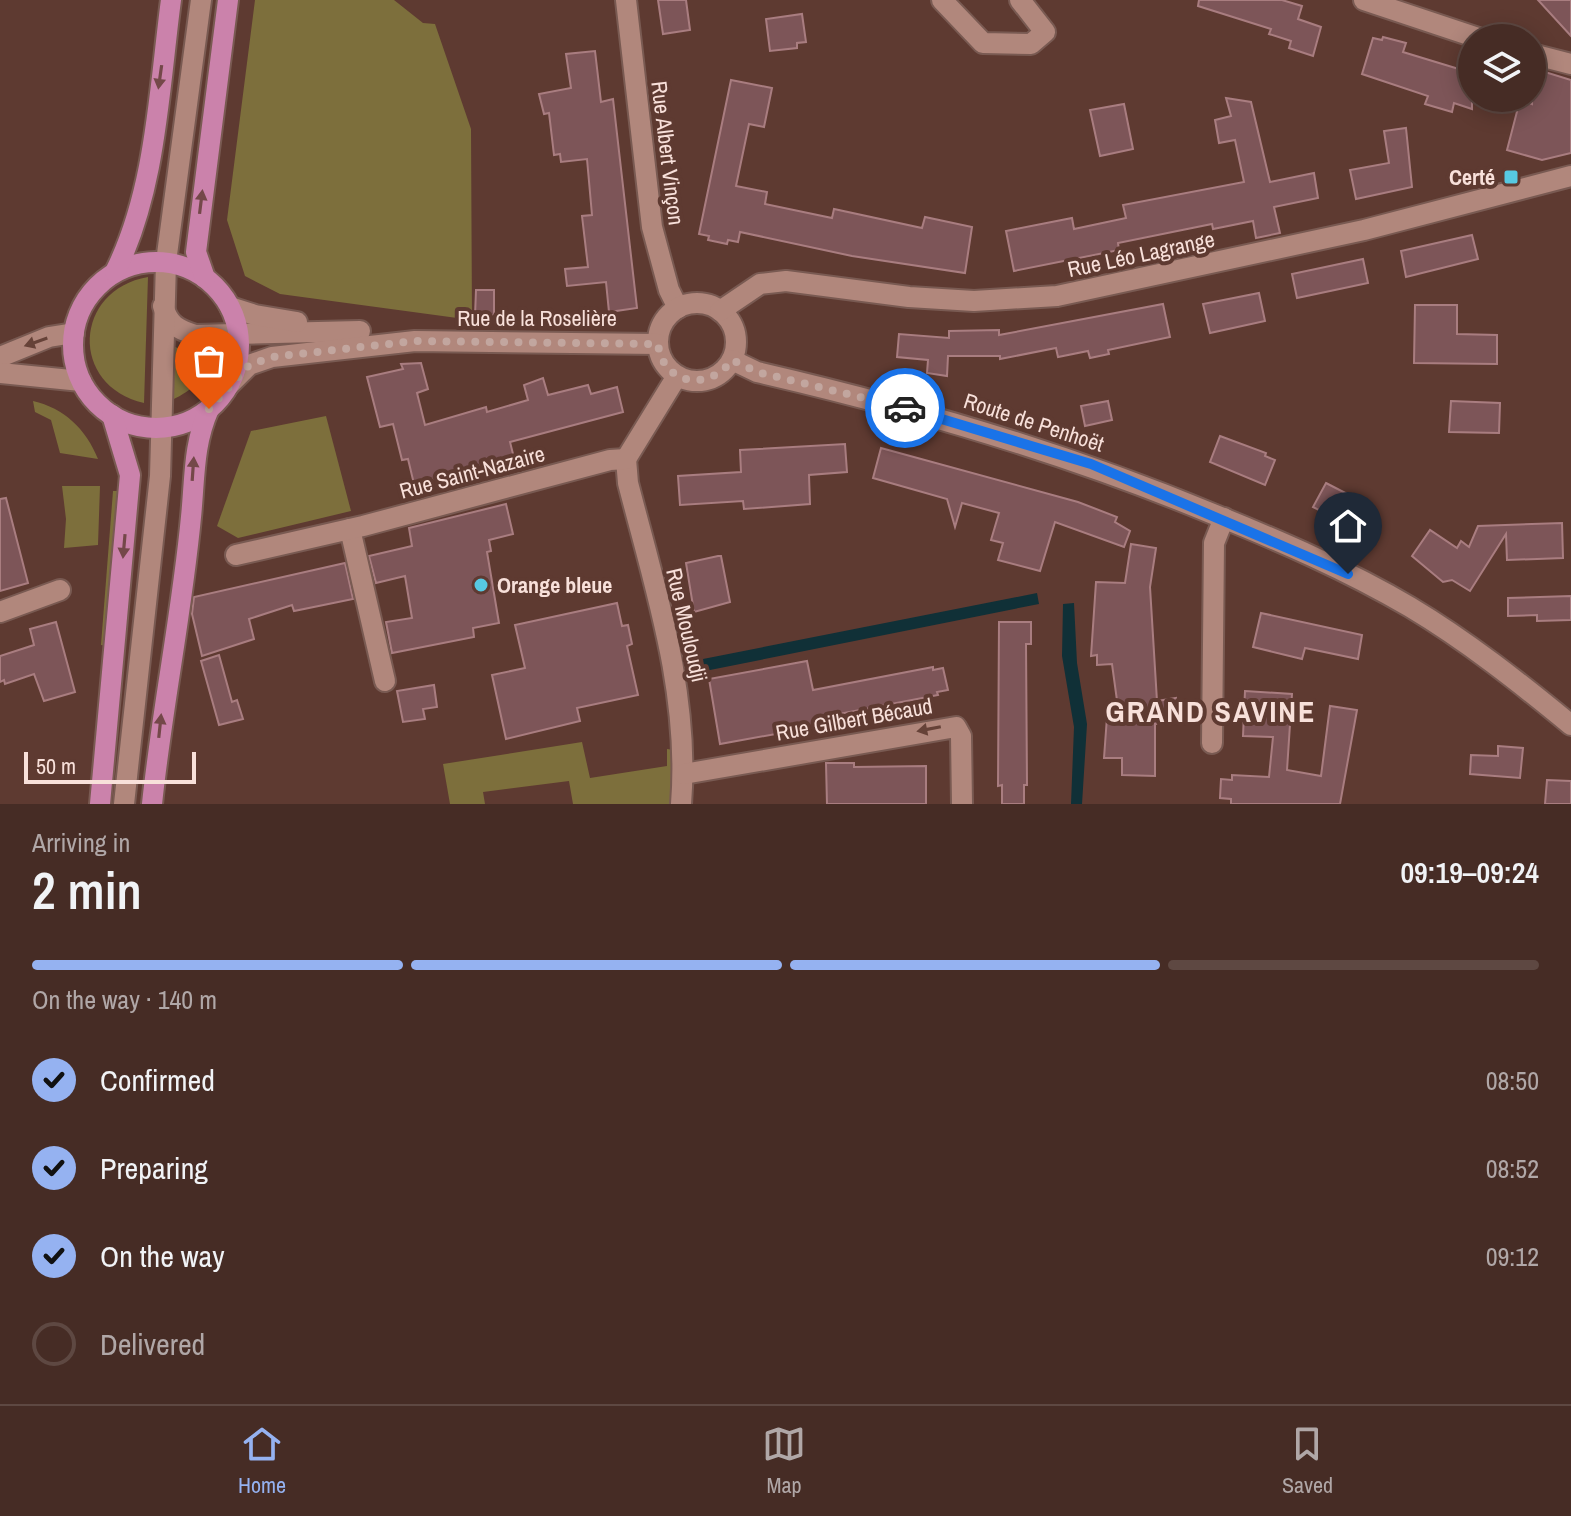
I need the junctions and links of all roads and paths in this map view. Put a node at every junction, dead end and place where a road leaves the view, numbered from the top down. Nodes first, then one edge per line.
1 (171, 0) edge
2 (201, 0) edge
3 (228, 0) edge
4 (626, 0) edge
5 (942, 0) edge
6 (1020, 0) edge
7 (1364, 0) edge
8 (1458, 31) edge
9 (1546, 58) edge
10 (1571, 64) edge
11 (1571, 176) edge
12 (166, 262) junction
13 (115, 272) junction
14 (205, 278) junction
15 (162, 304) junction
16 (230, 307) junction
17 (678, 308) junction
18 (720, 311) junction
19 (360, 331) junction
20 (74, 333) junction
21 (238, 334) junction
22 (415, 341) junction
23 (658, 344) junction
24 (290, 355) junction
25 (0, 357) edge
26 (732, 360) junction
27 (0, 373) edge
28 (677, 376) junction
29 (81, 381) junction
30 (227, 387) junction
31 (209, 409) junction
32 (112, 415) junction
33 (159, 427) junction
34 (626, 459) junction
35 (1224, 518) junction
36 (350, 529) junction
37 (236, 555) dead end
38 (60, 590) dead end
39 (0, 612) edge
40 (385, 681) dead end
41 (1571, 725) edge
42 (1212, 743) dead end
43 (684, 774) junction
44 (100, 804) edge
45 (124, 804) edge
46 (152, 804) edge
47 (681, 804) edge
48 (962, 804) edge

1 -> 13 main road
2 - 12 street
14 -> 3 main road
4 - 17 street, Rue Albert Vinçon
5 - 6 street
7 - 8 street
9 - 10 street
11 - 18 street, Rue Léo Lagrange
12 - 13 main road
12 - 14 main road
12 - 15 street
13 - 20 main road
14 - 16 main road
15 - 21 street
15 - 33 street
16 - 19 street, Rue de la Roselière
16 - 21 main road
17 - 18 street
17 - 23 street
18 - 26 street
19 - 21 street
19 - 22 street, Rue de la Roselière
20 -> 25 street
20 - 29 main road
21 - 24 street
21 - 30 main road
22 - 23 street, Rue de la Roselière
22 - 24 street, Rue de la Roselière
23 - 28 street
24 - 30 street, Rue de la Roselière
26 - 28 street
26 - 35 street, Route de Penhoët
27 - 29 street
28 - 34 street
29 - 32 main road
30 - 31 main road
31 - 33 main road
46 -> 31 main road
32 - 33 main road
32 -> 44 main road
33 - 45 street
34 - 36 street, Rue Saint-Nazaire
34 - 43 street, Rue Mouloudji
35 - 41 street, Route de Penhoët
35 - 42 street
36 - 37 street, Rue Saint-Nazaire
36 - 40 street
38 - 39 street
43 - 47 street, Rue Mouloudji
48 -> 43 street, Rue Gilbert Bécaud

